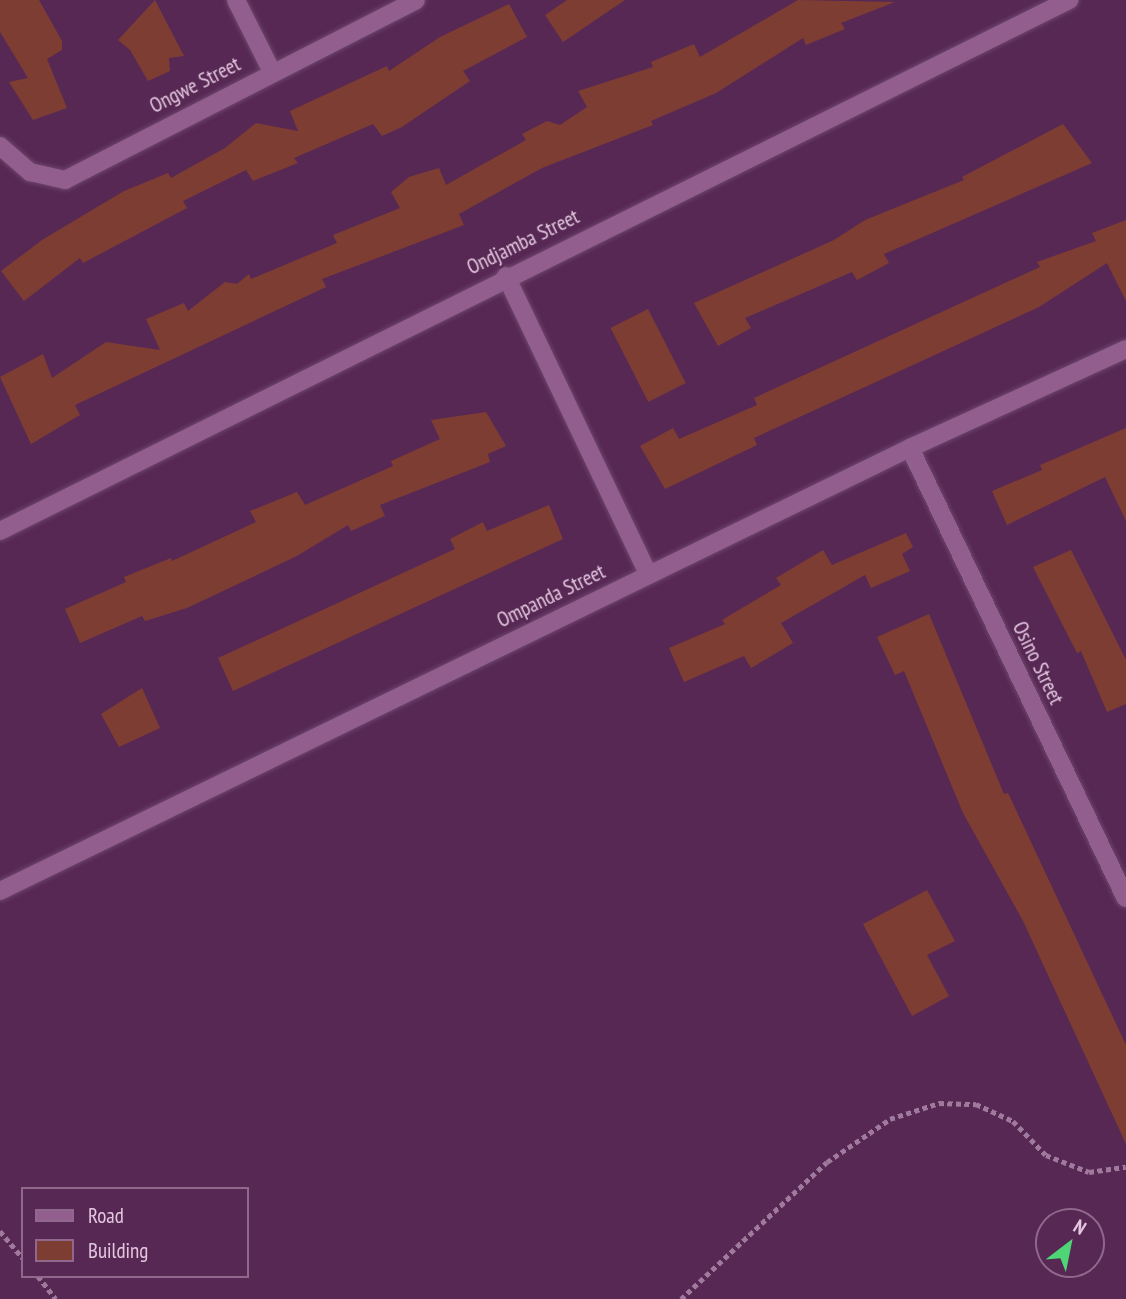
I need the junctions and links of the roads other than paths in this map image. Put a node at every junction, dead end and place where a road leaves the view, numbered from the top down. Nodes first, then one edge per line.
1 (236, 0) edge
2 (416, 0) edge
3 (1069, 0) edge
4 (272, 72) junction
5 (0, 146) edge
6 (506, 276) junction
7 (1126, 349) edge
8 (910, 448) junction
9 (0, 531) edge
10 (648, 574) junction
11 (0, 891) edge
12 (1126, 898) edge

1 - 4 street
2 - 4 street, Ongwe Street
3 - 6 street, Ondjamba Street
4 - 5 street, Ongwe Street
6 - 9 street, Ondjamba Street
6 - 10 street
7 - 8 street, Ompanda Street
8 - 10 street, Ompanda Street
8 - 12 street, Osino Street
10 - 11 street, Ompanda Street

